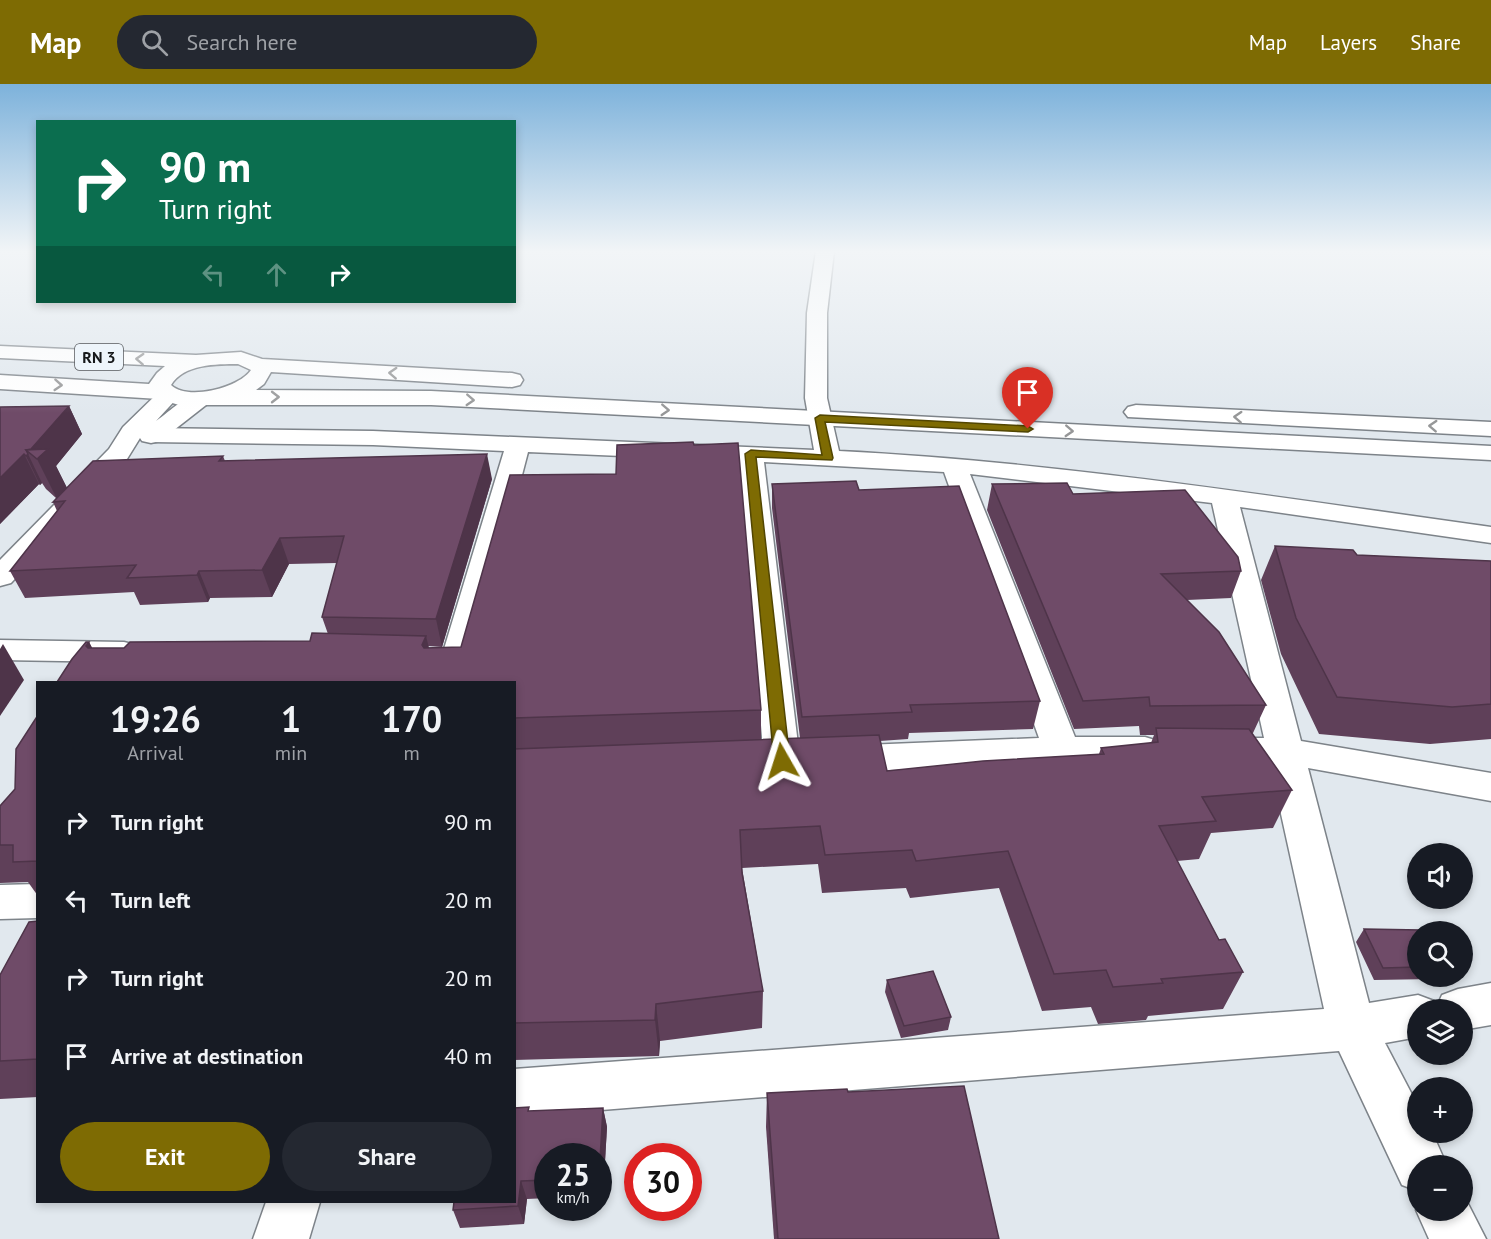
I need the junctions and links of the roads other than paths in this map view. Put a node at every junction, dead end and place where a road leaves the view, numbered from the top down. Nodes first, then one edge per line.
1 (819, 305) edge
2 (0, 352) edge
3 (199, 362) junction
4 (259, 365) junction
5 (531, 381) dead end
6 (0, 382) edge
7 (638, 387) dead end
8 (166, 394) junction
9 (210, 397) junction
10 (990, 405) dead end
11 (818, 408) junction
12 (1118, 411) dead end
13 (1491, 429) edge
14 (152, 435) junction
15 (518, 444) junction
16 (1491, 453) edge
17 (118, 454) junction
18 (751, 454) junction
19 (828, 458) junction
20 (954, 465) junction
21 (1224, 496) junction
22 (1491, 535) edge
23 (0, 577) edge
24 (0, 650) edge
25 (422, 659) edge
26 (454, 671) edge
27 (126, 681) edge
28 (1062, 750) junction
29 (1285, 751) junction
30 (1491, 788) edge
31 (36, 901) edge
32 (0, 902) edge
33 (1491, 1004) edge
34 (1473, 1007) edge
35 (1407, 1019) edge
36 (1352, 1028) junction
37 (516, 1093) edge
38 (1416, 1155) edge
39 (293, 1203) edge
40 (1449, 1221) edge
41 (281, 1239) edge
42 (1458, 1239) edge

1 - 11 main road
3 -> 2 main road, RN 3
3 - 4 main road
3 - 8 main road
5 -> 4 main road
4 - 9 main road
6 -> 8 main road, RN 3
7 - 11 main road
8 - 9 main road
8 - 17 main road
9 -> 11 main road
9 - 14 main road
10 - 11 main road
11 -> 16 main road
11 - 19 main road
13 -> 12 main road
14 - 15 main road
14 - 17 main road
15 - 18 main road
15 - 26 main road
17 - 23 main road
18 - 19 main road
18 - 28 main road
19 - 20 main road
20 - 21 main road
20 - 28 main road
21 - 22 main road
21 - 29 main road
24 - 27 main road
25 - 26 main road
28 - 29 main road
29 - 30 main road
29 - 36 main road
31 - 32 main road
33 - 34 main road
35 - 36 main road
36 - 37 main road
36 - 38 main road
39 - 41 main road
40 - 42 main road

